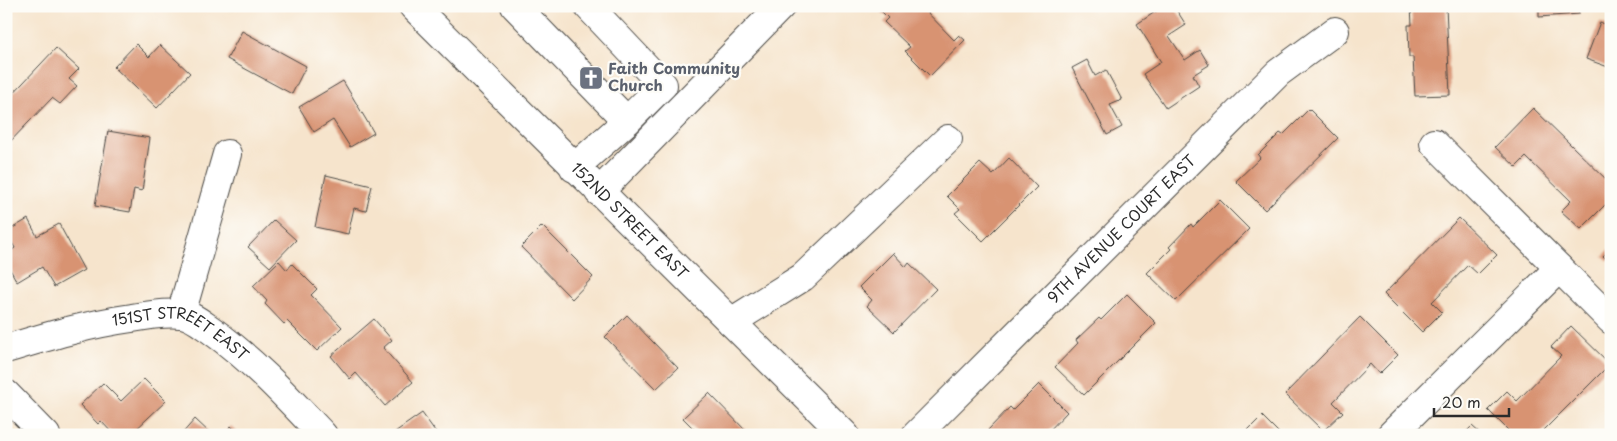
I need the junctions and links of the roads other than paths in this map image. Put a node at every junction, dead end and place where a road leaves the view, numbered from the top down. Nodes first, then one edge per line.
1 (413, 6) edge
2 (515, 6) edge
3 (588, 6) edge
4 (781, 6) edge
5 (1336, 31) dead end
6 (627, 120) junction
7 (948, 139) dead end
8 (1434, 143) dead end
9 (227, 154) dead end
10 (574, 168) junction
11 (599, 192) junction
12 (1559, 268) junction
13 (181, 314) junction
14 (1611, 320) edge
15 (731, 322) junction
16 (6, 349) edge
17 (6, 394) edge
18 (46, 435) edge
19 (323, 435) edge
20 (845, 435) edge
21 (916, 435) edge
22 (1392, 435) edge

1 - 10 street, 152ND STREET EAST
2 - 6 street
3 - 6 street
4 - 11 street
5 - 21 street, 9TH AVENUE COURT EAST
6 - 10 street
7 - 15 street
8 - 12 street
9 - 13 street
10 - 11 street, 152ND STREET EAST
11 - 15 street, 152ND STREET EAST
12 - 14 street
12 - 22 street
13 - 16 street, 151ST STREET EAST
13 - 19 street, 151ST STREET EAST
15 - 20 street, 152ND STREET EAST
17 - 18 street

